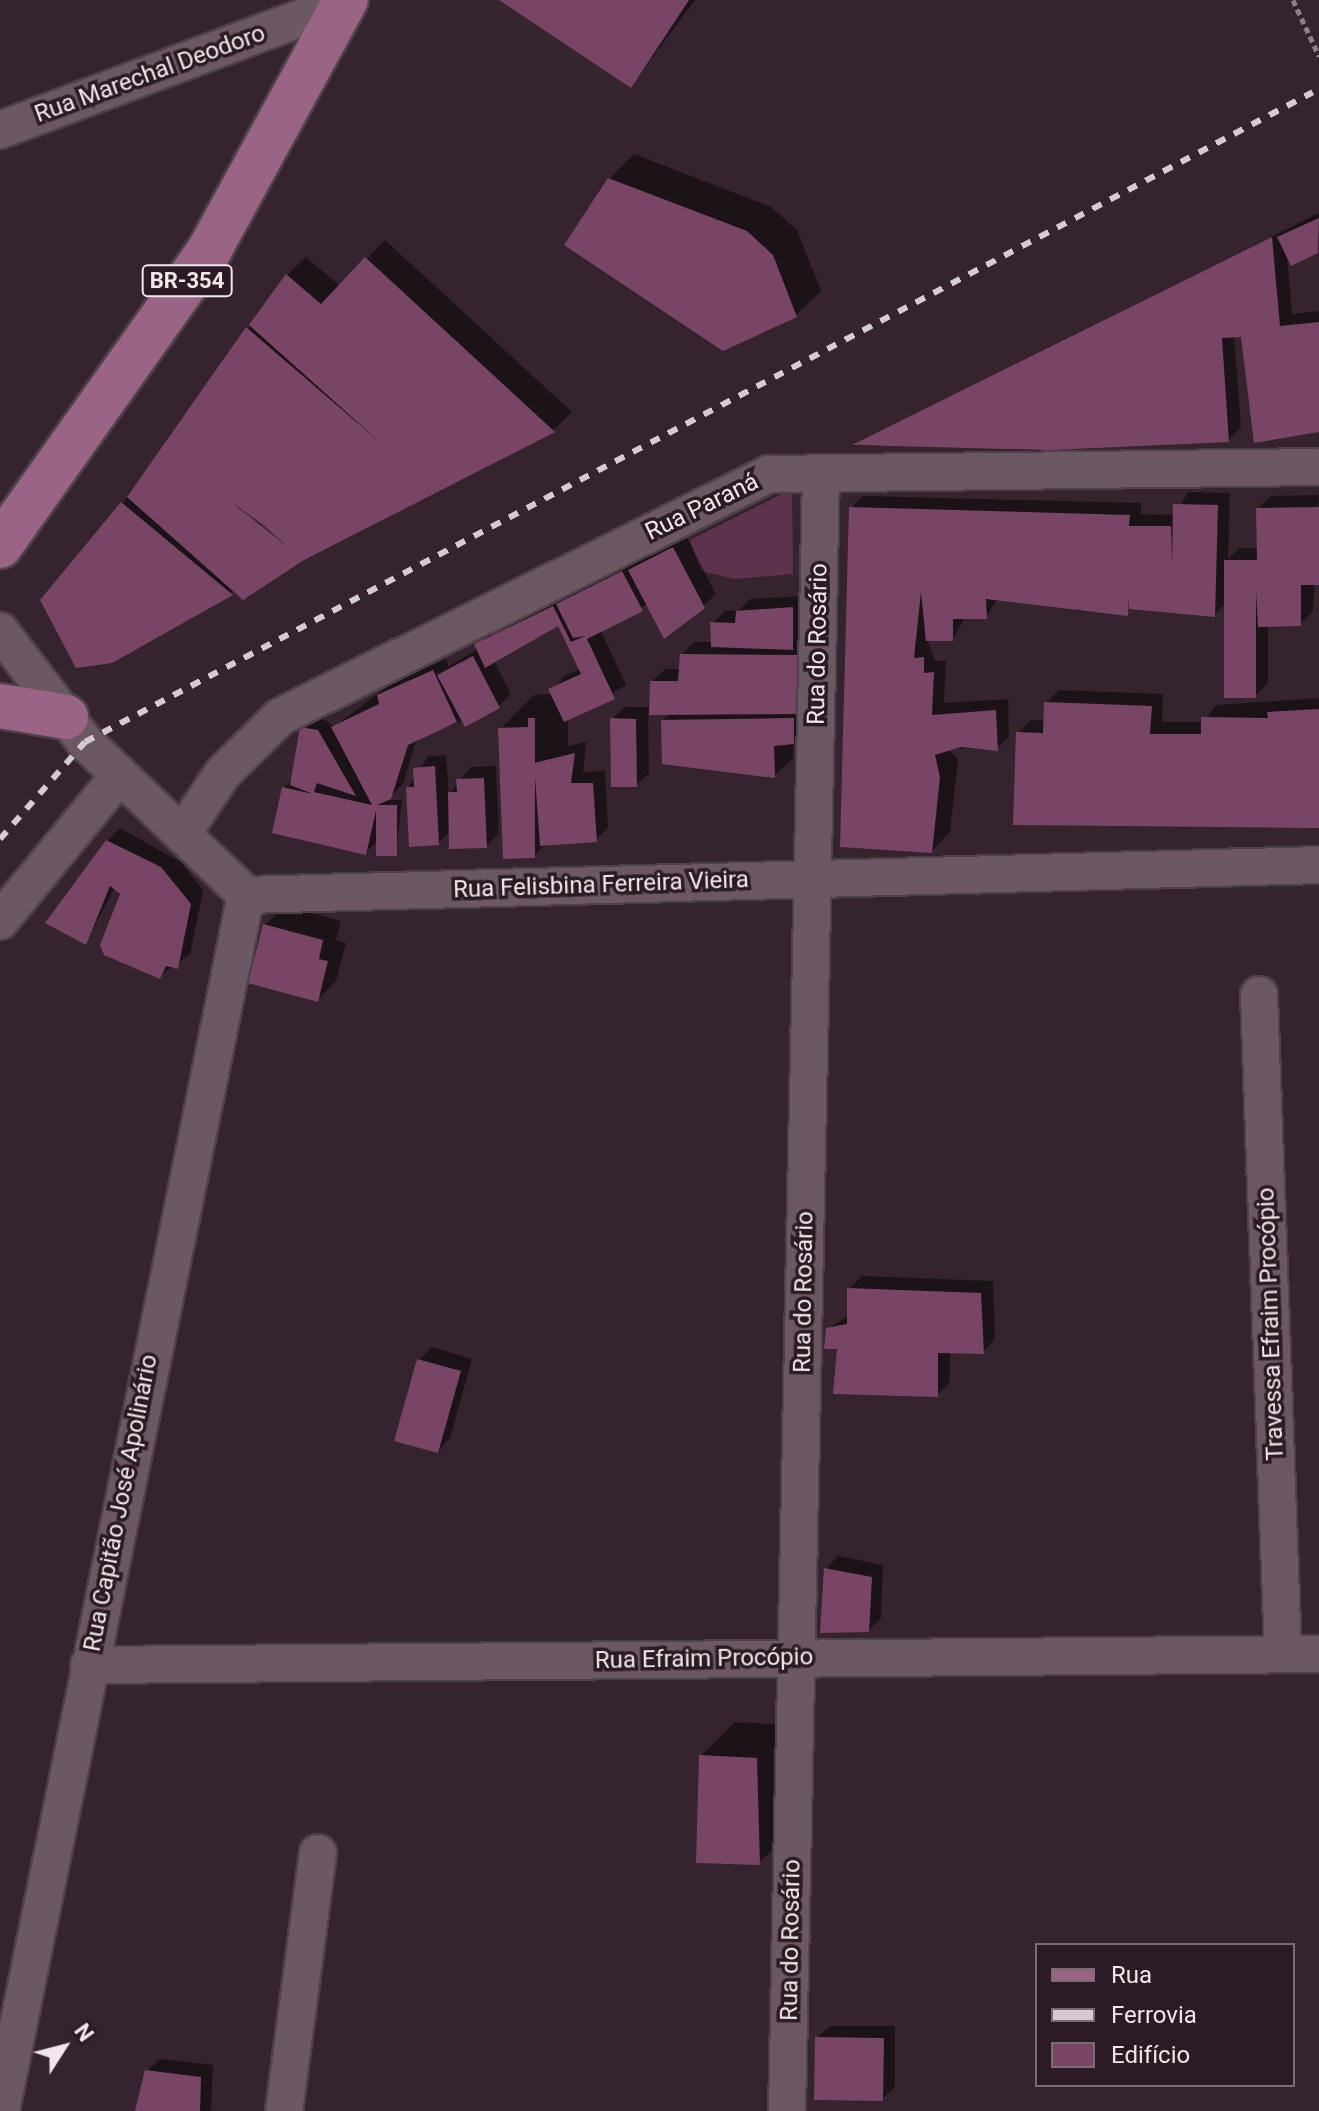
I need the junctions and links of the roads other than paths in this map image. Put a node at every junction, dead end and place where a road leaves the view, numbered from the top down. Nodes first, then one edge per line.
1 (346, 0) edge
2 (0, 130) edge
3 (1319, 467) edge
4 (821, 473) junction
5 (0, 546) edge
6 (0, 631) edge
7 (0, 706) edge
8 (66, 717) junction
9 (120, 775) junction
10 (182, 834) junction
11 (1319, 865) edge
12 (813, 879) junction
13 (246, 895) junction
14 (0, 921) edge
15 (1259, 995) dead end
16 (1283, 1654) junction
17 (1319, 1654) edge
18 (797, 1658) junction
19 (89, 1665) junction
20 (318, 1853) dead end
21 (1, 2111) edge
22 (284, 2111) edge
23 (787, 2111) edge

1 - 2 street, Rua Marechal Deodoro
1 - 5 main road, BR-354
3 - 4 street, Rua Paraná
4 - 10 street, Rua Paraná
4 - 12 street, Rua do Rosário
6 - 8 street
7 - 8 main road
8 - 9 street
9 - 10 street
9 - 14 street
10 - 13 street
11 - 12 street, Rua Felisbina Ferreira Vieira
12 - 13 street, Rua Felisbina Ferreira Vieira
12 - 18 street, Rua do Rosário
13 - 19 street, Rua Capitão José Apolinário
15 - 16 street, Travessa Efraim Procópio
16 - 17 street, Rua Efraim Procópio
16 - 18 street, Rua Efraim Procópio
18 - 19 street, Rua Efraim Procópio
18 - 23 street, Rua do Rosário
19 - 21 street, Rua Capitão José Apolinário
20 - 22 street

